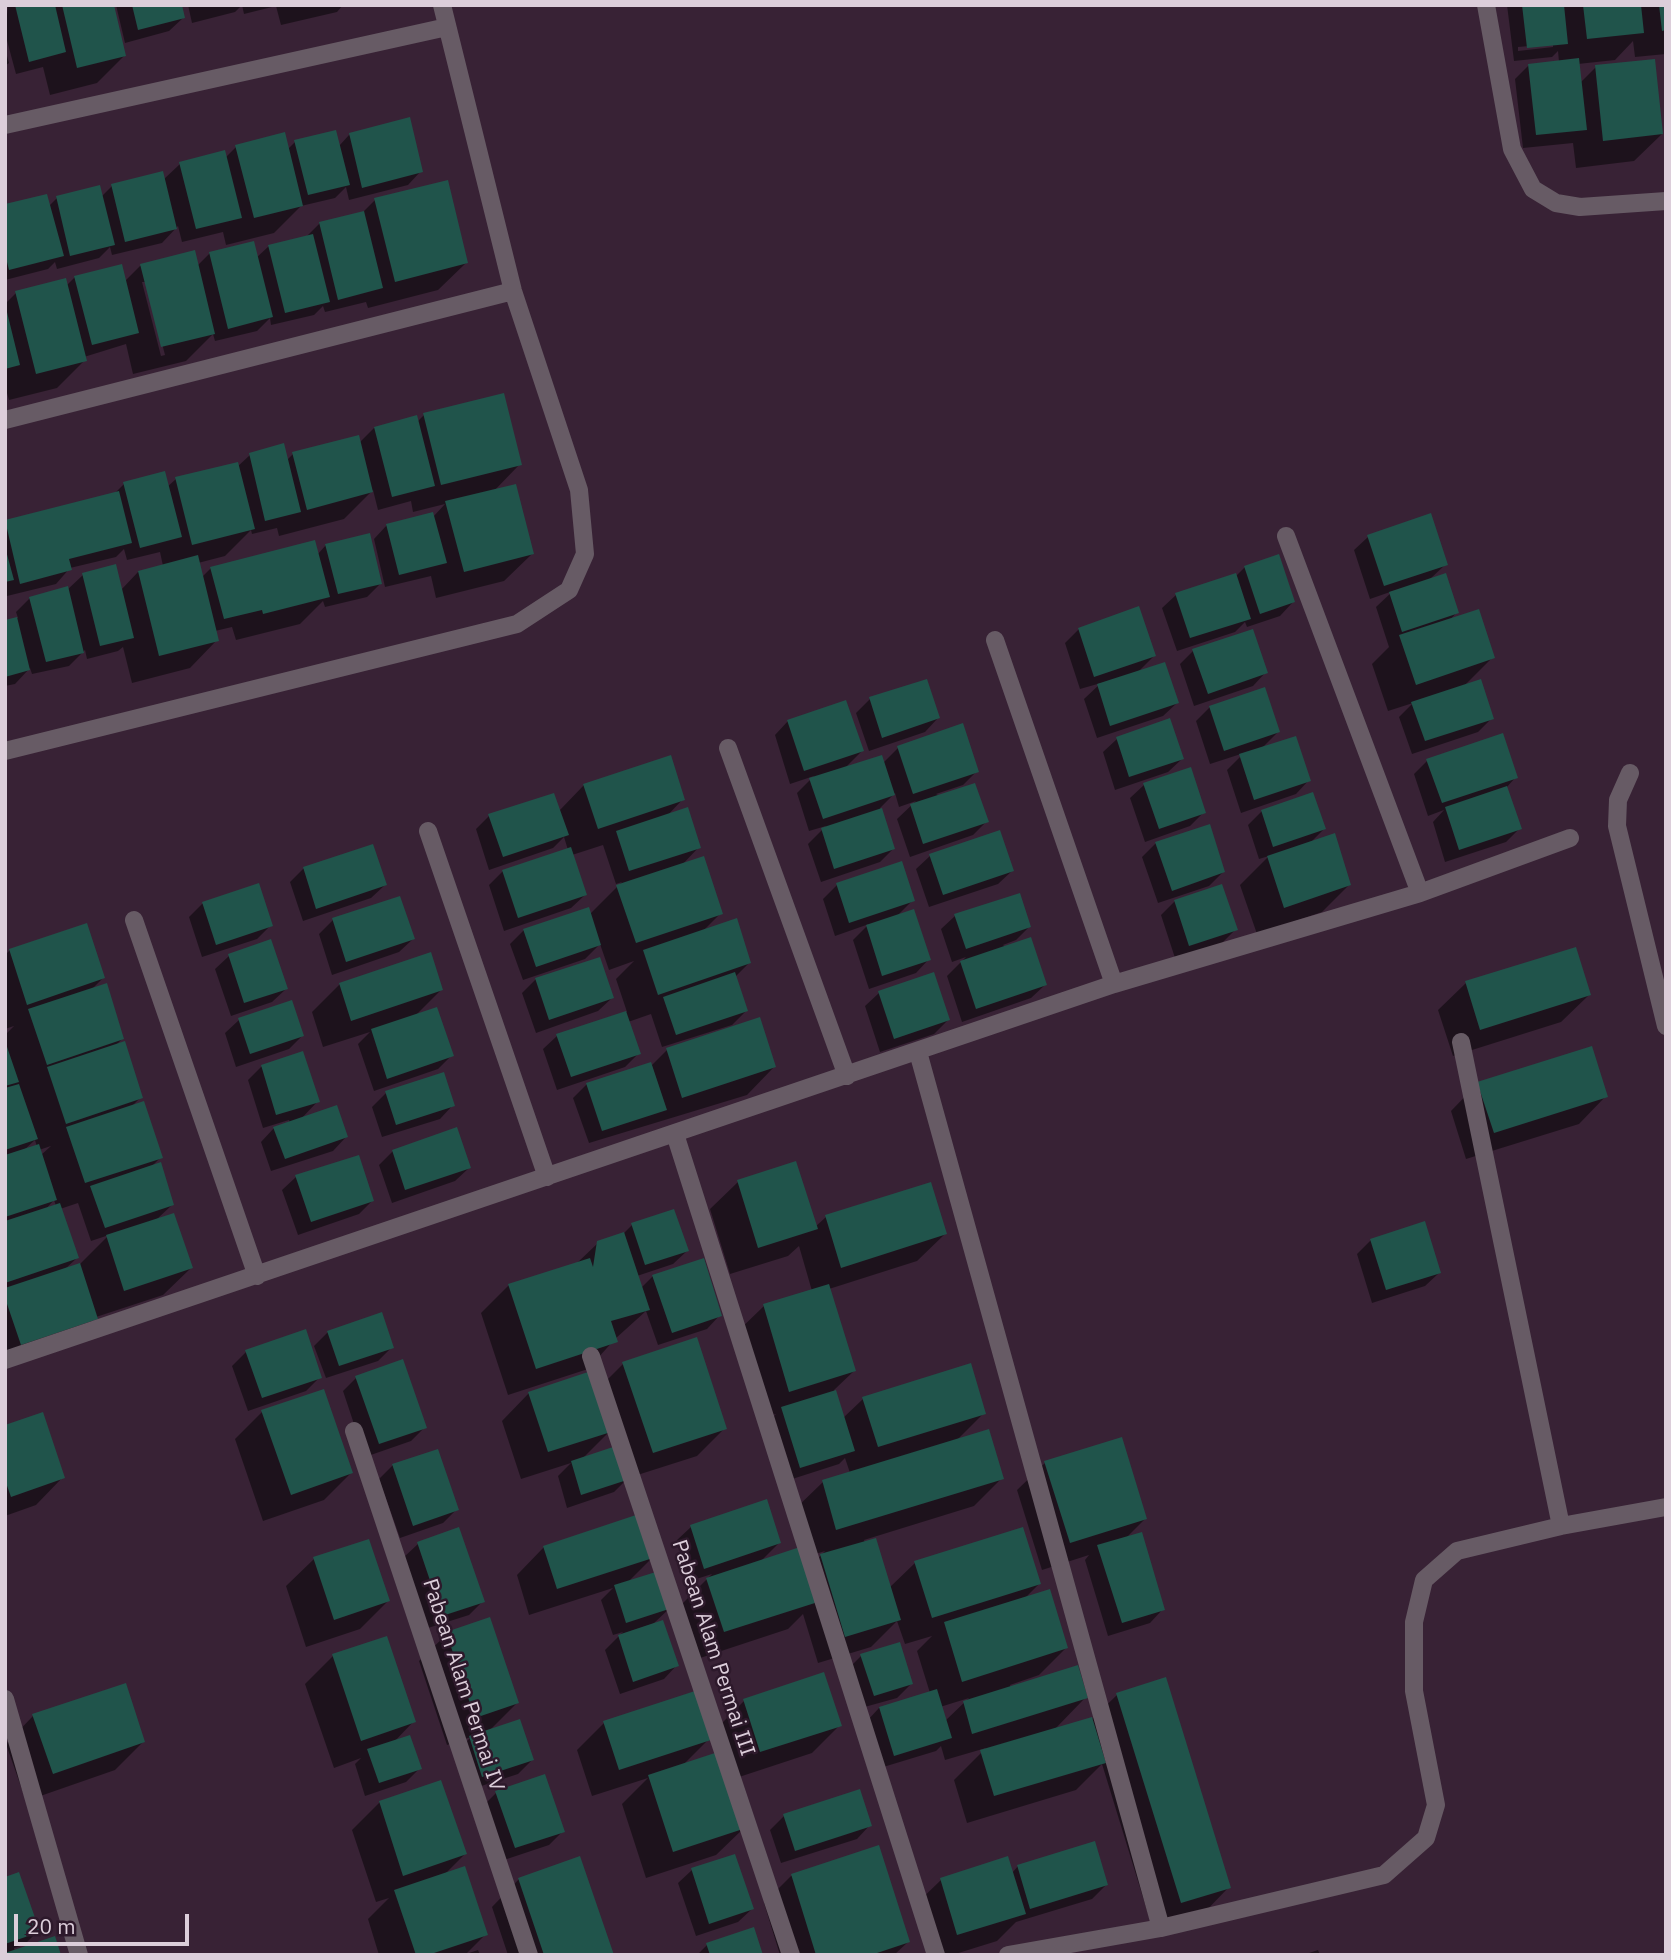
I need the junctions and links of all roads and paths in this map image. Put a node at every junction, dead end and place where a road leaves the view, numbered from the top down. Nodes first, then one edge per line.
1 (442, 5) edge
2 (1486, 5) edge
3 (447, 27) junction
4 (5, 125) edge
5 (1666, 201) edge
6 (513, 290) junction
7 (5, 421) edge
8 (1286, 536) dead end
9 (995, 640) dead end
10 (728, 748) dead end
11 (5, 751) edge
12 (1630, 773) dead end
13 (428, 831) dead end
14 (1570, 838) dead end
15 (1420, 893) junction
16 (134, 920) dead end
17 (1114, 984) junction
18 (1666, 1026) edge
19 (1461, 1042) dead end
20 (918, 1052) junction
21 (847, 1076) junction
22 (675, 1134) junction
23 (547, 1177) junction
24 (257, 1276) junction
25 (591, 1356) dead end
26 (5, 1360) edge
27 (354, 1431) dead end
28 (1666, 1507) edge
29 (1561, 1526) junction
30 (5, 1699) edge
31 (1161, 1928) junction
32 (79, 1955) edge
33 (529, 1955) edge
34 (790, 1955) edge
35 (936, 1955) edge
36 (1008, 1955) edge

1 - 3 street
2 - 5 street
3 - 4 street
3 - 6 street
6 - 7 street
6 - 11 street
8 - 15 street
9 - 17 street
10 - 21 street
12 - 18 street
13 - 23 street
14 - 15 street
15 - 17 street
16 - 24 street
17 - 20 street
19 - 29 street
20 - 21 street
20 - 31 street
21 - 22 street
22 - 23 street
22 - 35 street
23 - 24 street
24 - 26 street
25 - 34 street, Pabean Alam Permai III
27 - 33 street, Pabean Alam Permai IV
28 - 29 street
29 - 31 street
30 - 32 street
31 - 36 street

